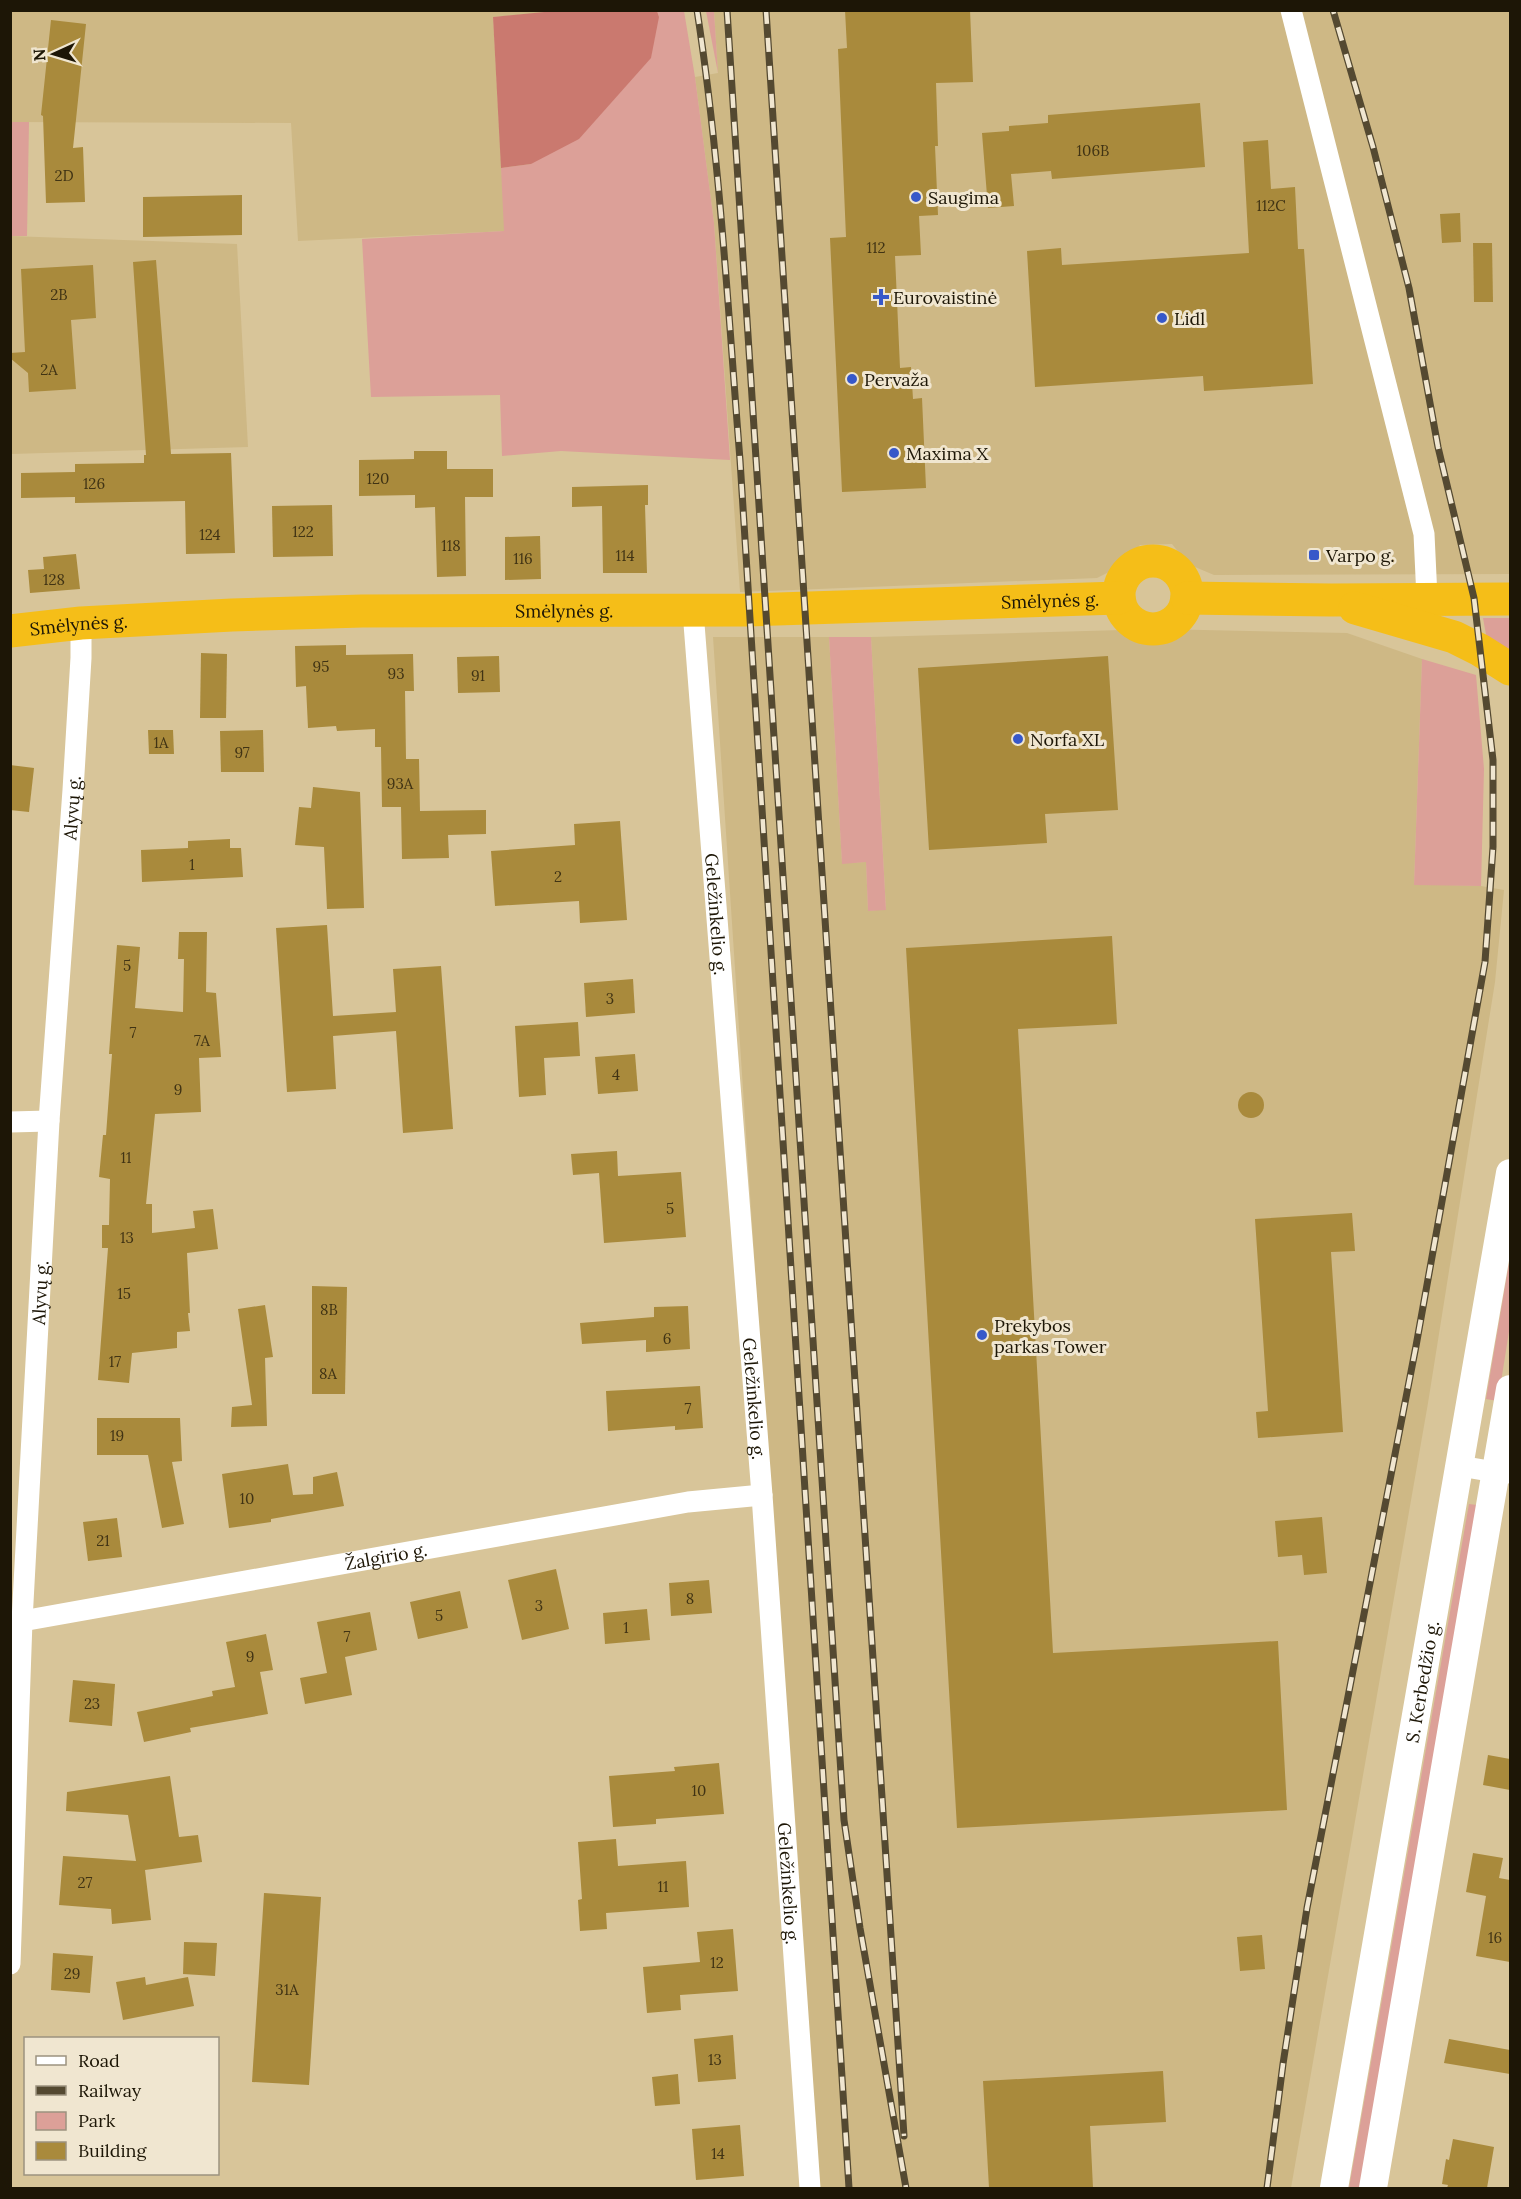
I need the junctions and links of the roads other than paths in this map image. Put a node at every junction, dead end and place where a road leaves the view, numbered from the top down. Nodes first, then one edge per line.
1 (1291, 10) edge
2 (1119, 598) junction
3 (1187, 598) junction
4 (1427, 598) junction
5 (1510, 599) edge
6 (1331, 600) junction
7 (693, 611) junction
8 (81, 622) junction
9 (10, 631) edge
10 (1510, 669) edge
11 (48, 1121) junction
12 (10, 1122) edge
13 (1510, 1173) edge
14 (1510, 1389) edge
15 (1460, 1466) junction
16 (1503, 1472) edge
17 (762, 1495) junction
18 (16, 1622) edge
19 (10, 1964) edge
20 (810, 2188) edge
21 (1335, 2188) edge
22 (1373, 2188) edge

1 - 4 street
2 - 3 highway, Smėlynės g.
2 - 3 highway, Smėlynės g.
2 - 7 highway, Smėlynės g.
3 - 6 highway
4 - 5 highway
4 - 6 highway
6 - 10 highway
7 - 8 highway, Smėlynės g.
7 - 17 street, Geležinkelio g.
8 - 9 highway, Smėlynės g.
8 - 11 street, Alyvų g.
11 - 12 street
11 - 18 street, Alyvų g.
13 - 15 main road, S. Kerbedžio g.
14 - 16 main road, S. Kerbedžio g.
15 - 16 street
15 - 21 main road, S. Kerbedžio g.
16 - 22 main road, S. Kerbedžio g.
17 - 18 street, Žalgirio g.
17 - 20 street, Geležinkelio g.
18 - 19 street, Alyvų g.

